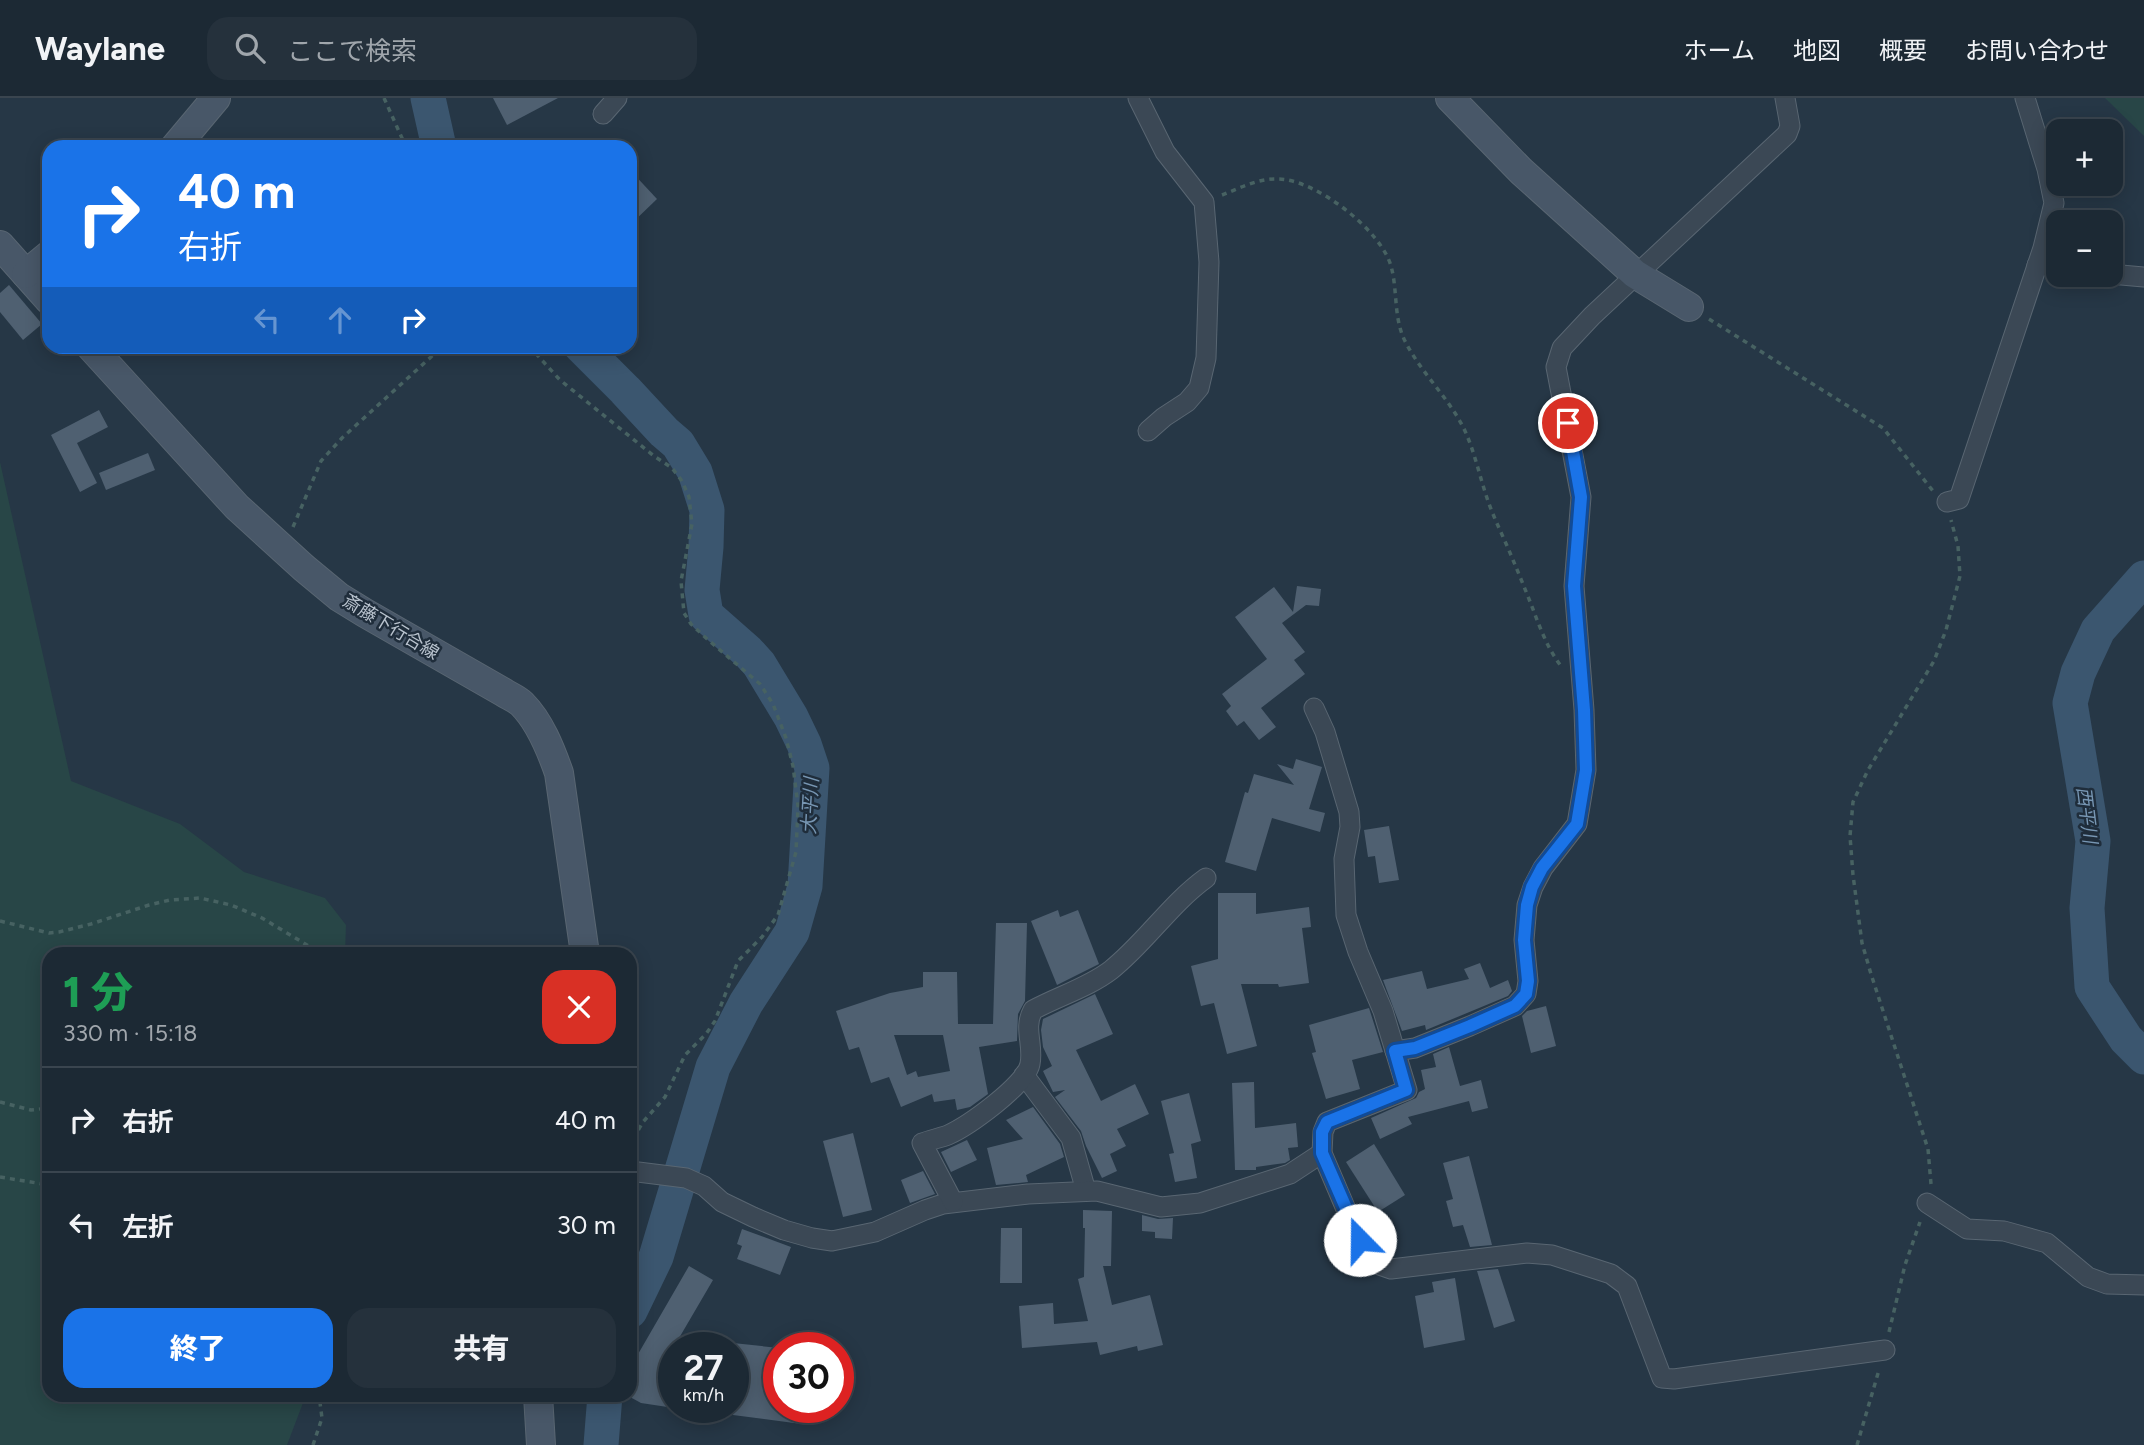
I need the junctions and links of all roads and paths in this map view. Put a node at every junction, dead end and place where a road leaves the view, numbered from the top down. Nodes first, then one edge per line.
1 (216, 98) edge
2 (384, 98) edge
3 (617, 98) edge
4 (1138, 98) edge
5 (1450, 98) edge
6 (1785, 98) edge
7 (2025, 98) edge
8 (603, 114) dead end
9 (181, 140) edge
10 (403, 140) edge
11 (1204, 202) junction
12 (0, 245) edge
13 (42, 261) edge
14 (2037, 265) junction
15 (2046, 266) edge
16 (26, 274) junction
17 (1635, 274) junction
18 (2123, 275) edge
19 (2144, 277) edge
20 (42, 292) edge
21 (1689, 307) joint
22 (97, 354) edge
23 (434, 354) edge
24 (536, 354) edge
25 (1149, 431) dead end
26 (1947, 502) junction
27 (280, 547) junction
28 (1581, 671) junction
29 (1314, 708) dead end
30 (1206, 878) dead end
31 (0, 921) edge
32 (310, 947) edge
33 (584, 947) edge
34 (1395, 1051) junction
35 (1024, 1075) junction
36 (0, 1102) edge
37 (42, 1109) edge
38 (637, 1132) edge
39 (1322, 1153) junction
40 (637, 1172) edge
41 (0, 1177) edge
42 (42, 1184) edge
43 (1086, 1191) junction
44 (953, 1202) junction
45 (1927, 1203) junction
46 (2144, 1285) edge
47 (1885, 1350) junction
48 (320, 1402) edge
49 (313, 1445) edge
50 (1857, 1445) edge

1 - 9 main road
2 - 10 path
3 - 8 street
4 - 11 street
5 - 17 main road
6 - 17 street
7 - 14 street
11 - 25 street
11 - 28 path
12 - 16 main road
13 - 16 main road
14 - 15 street
14 - 26 street
16 - 20 main road
17 - 21 main road
17 - 28 street
18 - 19 street
21 - 26 path
22 - 27 main road, 斎藤下行合線
23 - 27 path
24 - 38 path
26 - 45 path
27 - 33 main road, 斎藤下行合線
28 - 34 street
29 - 34 street
30 - 35 street
31 - 32 path
34 - 39 street
35 - 43 street
35 - 44 street
36 - 37 path
39 - 43 street
39 - 47 street
40 - 44 street
41 - 42 path
43 - 44 street
45 - 46 street
45 - 47 path
47 - 50 path
48 - 49 path

